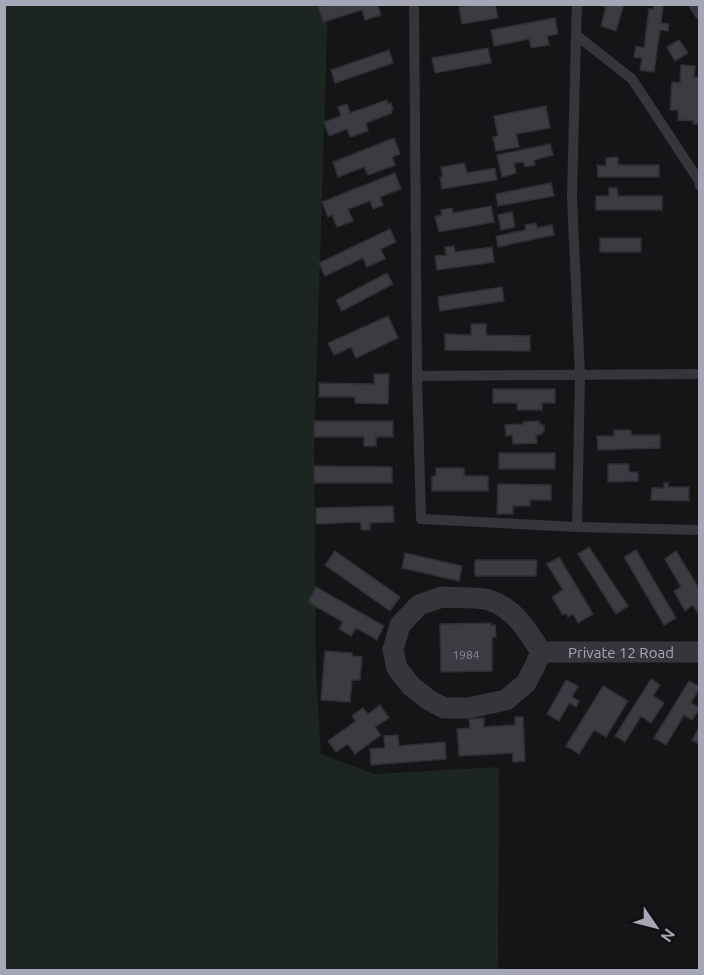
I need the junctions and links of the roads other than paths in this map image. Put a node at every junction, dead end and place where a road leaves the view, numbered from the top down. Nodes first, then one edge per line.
1 (414, 4) edge
2 (577, 4) edge
3 (693, 4) edge
4 (699, 15) edge
5 (576, 35) junction
6 (699, 186) edge
7 (699, 374) edge
8 (580, 375) junction
9 (417, 376) junction
10 (577, 527) junction
11 (699, 530) edge
12 (541, 652) junction
13 (699, 652) edge

1 - 9 lane
2 - 5 lane
3 - 4 lane
5 - 6 lane
5 - 8 lane
7 - 8 lane
8 - 9 lane
8 - 10 lane
9 - 10 lane
10 - 11 lane
12 - 12 street
12 - 13 street, Private 12 Road

